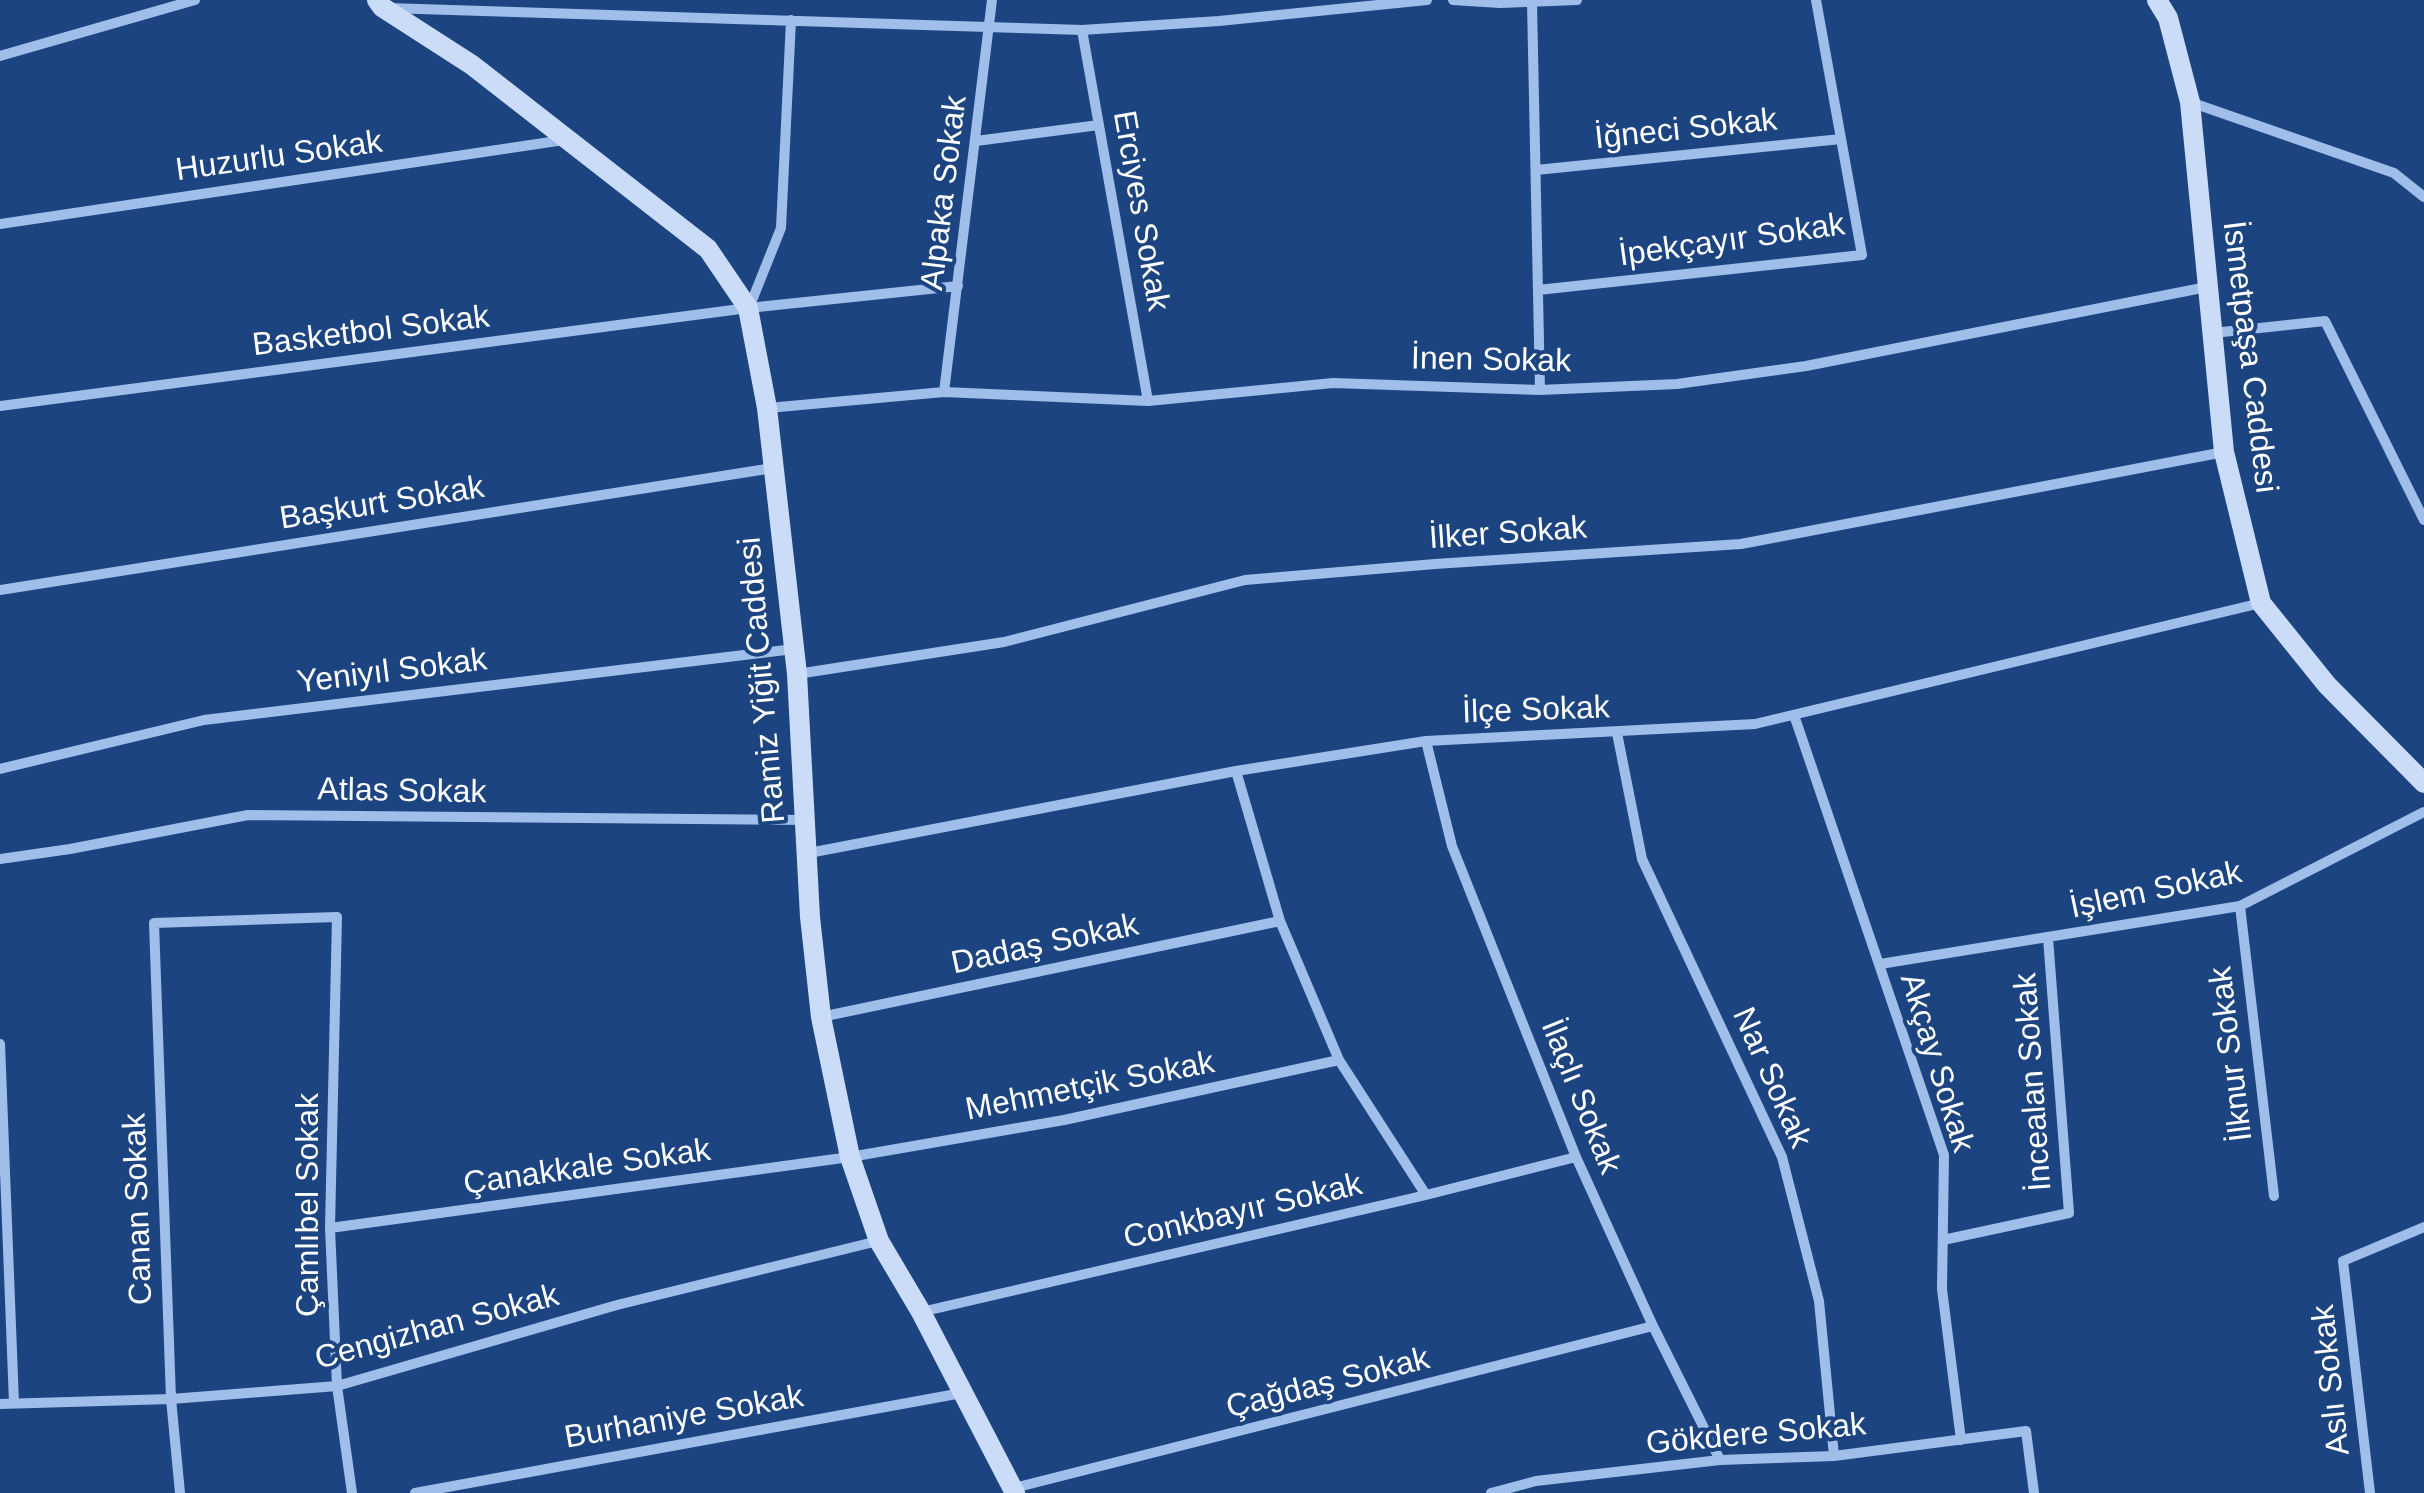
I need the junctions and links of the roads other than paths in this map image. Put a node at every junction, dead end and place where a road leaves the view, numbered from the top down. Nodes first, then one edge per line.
1 (195, 0) edge
2 (992, 0) edge
3 (1427, 0) edge
4 (1453, 0) edge
5 (1577, 0) edge
6 (1816, 0) edge
7 (2157, 0) edge
8 (1532, 2) edge
9 (380, 4) edge
10 (791, 20) junction
11 (991, 27) junction
12 (1082, 30) junction
13 (0, 56) edge
14 (2190, 102) junction
15 (1099, 125) junction
16 (565, 140) junction
17 (1841, 140) junction
18 (976, 141) junction
19 (1536, 170) junction
20 (2424, 197) edge
21 (0, 224) edge
22 (958, 286) junction
23 (2207, 287) junction
24 (1538, 290) junction
25 (748, 308) junction
26 (2212, 334) junction
27 (1540, 390) junction
28 (944, 392) junction
29 (1148, 401) junction
30 (0, 406) edge
31 (767, 408) junction
32 (2224, 452) junction
33 (773, 468) junction
34 (2424, 520) edge
35 (0, 590) edge
36 (2261, 604) junction
37 (794, 649) junction
38 (798, 674) junction
39 (1794, 714) junction
40 (1617, 733) junction
41 (1426, 741) junction
42 (0, 769) edge
43 (1236, 771) junction
44 (2424, 783) edge
45 (2424, 812) edge
46 (807, 820) junction
47 (809, 853) junction
48 (0, 859) edge
49 (2240, 906) junction
50 (1280, 922) junction
51 (154, 923) joint
52 (2048, 938) junction
53 (1880, 964) junction
54 (822, 1017) junction
55 (0, 1044) edge
56 (1339, 1060) junction
57 (850, 1157) junction
58 (1576, 1157) junction
59 (1426, 1196) junction
60 (2274, 1196) dead end
61 (2424, 1226) edge
62 (330, 1228) junction
63 (1942, 1240) junction
64 (879, 1241) junction
65 (921, 1312) junction
66 (1653, 1326) junction
67 (337, 1386) junction
68 (962, 1392) junction
69 (171, 1399) junction
70 (14, 1403) junction
71 (0, 1404) edge
72 (1961, 1440) junction
73 (1834, 1456) junction
74 (1720, 1460) junction
75 (1014, 1490) edge
76 (180, 1493) edge
77 (352, 1493) edge
78 (415, 1493) edge
79 (1491, 1493) edge
80 (2034, 1493) edge
81 (2370, 1493) edge

1 - 13 street
2 - 11 street, Alpaka Sokak
3 - 12 street
4 - 8 street
5 - 8 street
6 - 17 street, İpekçayır Sokak
7 - 14 main road, İsmetpaşa Caddesi
8 - 19 street
9 - 10 street
9 - 16 main road, Ramiz Yiğit Caddesi
10 - 11 street
10 - 25 street
11 - 12 street
11 - 18 street, Alpaka Sokak
12 - 15 street, Erciyes Sokak
14 - 20 street
14 - 23 main road, İsmetpaşa Caddesi
15 - 18 street
15 - 29 street, Erciyes Sokak
16 - 21 street, Huzurlu Sokak
16 - 25 main road, Ramiz Yiğit Caddesi
17 - 19 street, İğneci Sokak
17 - 24 street, İpekçayır Sokak
18 - 22 street, Alpaka Sokak
19 - 24 street
22 - 25 street, Basketbol Sokak
22 - 28 street, Alpaka Sokak
23 - 26 main road, İsmetpaşa Caddesi
23 - 27 street, İnen Sokak
24 - 27 street
25 - 30 street, Basketbol Sokak
25 - 31 main road, Ramiz Yiğit Caddesi
26 - 32 main road, İsmetpaşa Caddesi
26 - 34 street
27 - 29 street, İnen Sokak
28 - 29 street, İnen Sokak
28 - 31 street, İnen Sokak
31 - 33 main road, Ramiz Yiğit Caddesi
32 - 36 main road, İsmetpaşa Caddesi
32 - 38 street, İlker Sokak
33 - 35 street, Başkurt Sokak
33 - 37 main road, Ramiz Yiğit Caddesi
36 - 39 street, İlçe Sokak
36 - 44 main road, İsmetpaşa Caddesi
37 - 38 main road, Ramiz Yiğit Caddesi
37 - 42 street, Yeniyıl Sokak
38 - 46 main road, Ramiz Yiğit Caddesi
39 - 40 street, İlçe Sokak
39 - 53 street, Akçay Sokak
40 - 41 street, İlçe Sokak
40 - 73 street, Nar Sokak
41 - 43 street, İlçe Sokak
41 - 58 street, İlaçlı Sokak
43 - 47 street, İlçe Sokak
43 - 50 street
45 - 49 street, İşlem Sokak
46 - 47 main road, Ramiz Yiğit Caddesi
46 - 48 street, Atlas Sokak
47 - 54 main road, Ramiz Yiğit Caddesi
49 - 52 street, İşlem Sokak
49 - 60 street, İlknur Sokak
50 - 54 street, Dadaş Sokak
50 - 56 street
51 - 62 street, Çamlıbel Sokak
51 - 69 street, Canan Sokak
52 - 53 street, İşlem Sokak
52 - 63 street, İncealan Sokak
53 - 63 street, Akçay Sokak
54 - 57 main road, Ramiz Yiğit Caddesi
55 - 70 street
56 - 57 street, Mehmetçik Sokak
56 - 59 street
57 - 62 street, Çanakkale Sokak
57 - 64 main road, Ramiz Yiğit Caddesi
58 - 59 street, Conkbayır Sokak
58 - 66 street, İlaçlı Sokak
59 - 65 street, Conkbayır Sokak
61 - 81 street, Aslı Sokak
62 - 67 street, Çamlıbel Sokak
63 - 72 street, Akçay Sokak
64 - 65 main road, Ramiz Yiğit Caddesi
64 - 67 street, Cengizhan Sokak
65 - 68 main road, Ramiz Yiğit Caddesi
66 - 74 street, İlaçlı Sokak
66 - 75 street, Çağdaş Sokak
67 - 69 street, Cengizhan Sokak
67 - 77 street, Çamlıbel Sokak
68 - 75 main road, Ramiz Yiğit Caddesi
68 - 78 street, Burhaniye Sokak
69 - 70 street, Cengizhan Sokak
69 - 76 street, Canan Sokak
70 - 71 street, Cengizhan Sokak
72 - 73 street, Gökdere Sokak
72 - 80 street, Gökdere Sokak
73 - 74 street, Gökdere Sokak
74 - 79 street, Gökdere Sokak

